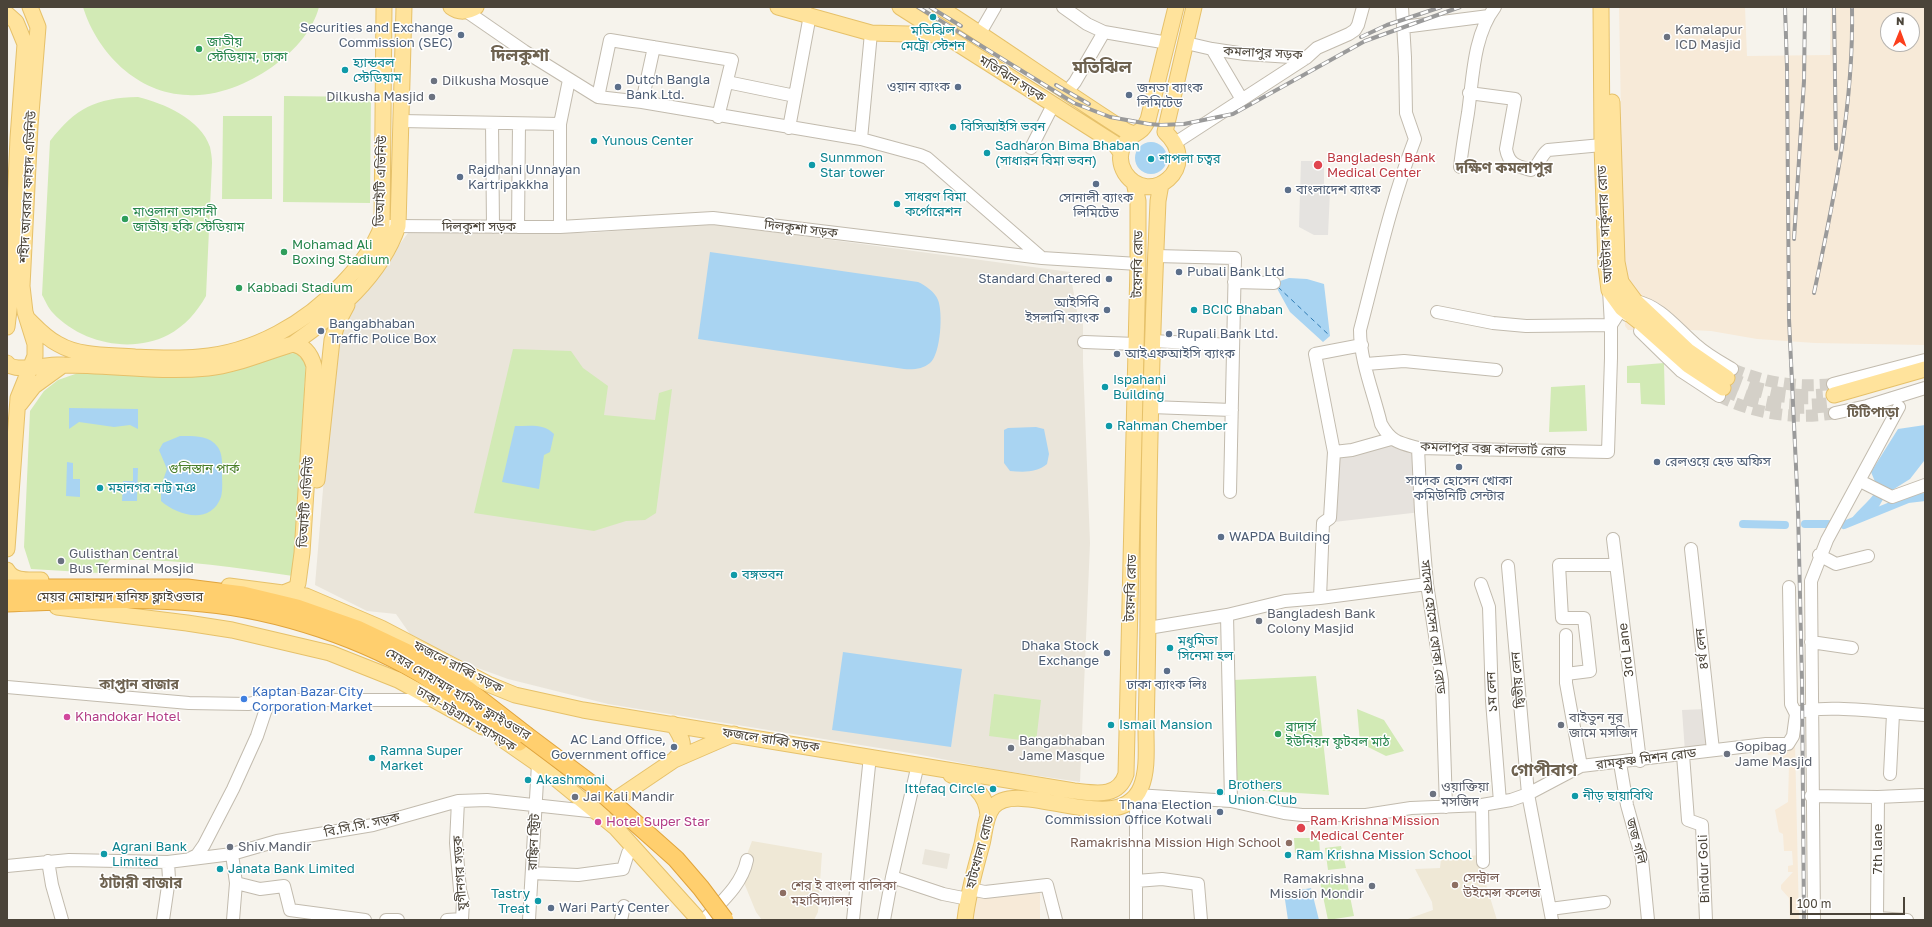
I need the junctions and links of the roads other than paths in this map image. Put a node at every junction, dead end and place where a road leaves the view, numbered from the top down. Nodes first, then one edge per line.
1 (30, 7) edge
2 (451, 7) edge
3 (778, 7) edge
4 (900, 7) edge
5 (939, 7) edge
6 (995, 7) edge
7 (1062, 7) edge
8 (1176, 7) edge
9 (1194, 7) edge
10 (1363, 7) edge
11 (1402, 7) edge
12 (1601, 7) edge
13 (1610, 7) edge
14 (471, 9) edge
15 (804, 11) edge
16 (1492, 11) edge
17 (7, 14) edge
18 (384, 14) edge
19 (404, 14) edge
20 (1403, 27) junction
21 (1104, 32) junction
22 (871, 33) junction
23 (980, 33) junction
24 (944, 36) junction
25 (1168, 43) junction
26 (1186, 43) junction
27 (654, 47) junction
28 (1212, 49) junction
29 (1306, 58) junction
30 (569, 80) junction
31 (726, 82) junction
32 (1066, 93) junction
33 (1469, 93) junction
34 (795, 96) junction
35 (598, 97) junction
36 (1241, 98) junction
37 (642, 102) junction
38 (1053, 105) junction
39 (718, 116) junction
40 (401, 121) junction
41 (492, 123) junction
42 (519, 124) junction
43 (560, 124) junction
44 (789, 128) junction
45 (1137, 132) junction
46 (13, 137) edge
47 (1170, 138) junction
48 (861, 139) junction
49 (1602, 145) junction
50 (1031, 148) dead end
51 (1121, 153) junction
52 (1460, 167) dead end
53 (1135, 188) junction
54 (1160, 190) junction
55 (382, 226) junction
56 (398, 226) junction
57 (493, 227) junction
58 (518, 227) junction
59 (560, 227) junction
60 (380, 248) junction
61 (1156, 256) junction
62 (1042, 258) junction
63 (1138, 264) junction
64 (1234, 282) junction
65 (1274, 283) dead end
66 (1609, 290) junction
67 (353, 295) junction
68 (1629, 304) junction
69 (1437, 312) dead end
70 (28, 319) junction
71 (1611, 325) junction
72 (7, 327) edge
73 (1152, 341) junction
74 (1084, 342) dead end
75 (292, 344) junction
76 (1136, 344) junction
77 (1233, 345) junction
78 (1362, 345) junction
79 (1925, 360) edge
80 (7, 363) edge
81 (1366, 364) junction
82 (63, 365) junction
83 (31, 367) junction
84 (1925, 369) edge
85 (1496, 370) dead end
86 (1925, 379) edge
87 (1725, 383) joint
88 (1925, 388) edge
89 (1834, 399) junction
90 (1151, 407) junction
91 (1898, 407) dead end
92 (17, 409) junction
93 (1232, 410) junction
94 (1391, 439) junction
95 (1418, 448) junction
96 (1334, 452) junction
97 (1860, 481) junction
98 (1925, 485) edge
99 (1230, 492) dead end
100 (1613, 539) dead end
101 (7, 549) edge
102 (1691, 549) dead end
103 (1819, 555) junction
104 (1868, 556) dead end
105 (1616, 565) junction
106 (1508, 566) dead end
107 (7, 570) edge
108 (1427, 584) junction
109 (1481, 584) dead end
110 (1789, 587) dead end
111 (7, 588) edge
112 (286, 592) junction
113 (7, 598) edge
114 (1320, 598) junction
115 (312, 599) junction
116 (7, 603) edge
117 (7, 607) edge
118 (69, 608) junction
119 (1227, 615) junction
120 (1148, 628) junction
121 (1566, 635) dead end
122 (1811, 642) junction
123 (1852, 648) dead end
124 (1566, 674) junction
125 (7, 687) edge
126 (269, 700) junction
127 (438, 700) junction
128 (1811, 709) junction
129 (1796, 714) junction
130 (1893, 714) junction
131 (1925, 715) edge
132 (673, 724) junction
133 (735, 734) junction
134 (522, 738) junction
135 (1713, 750) junction
136 (1683, 755) junction
137 (870, 756) junction
138 (674, 760) junction
139 (1640, 761) junction
140 (1620, 763) junction
141 (538, 764) junction
142 (918, 764) junction
143 (1581, 766) junction
144 (1890, 774) dead end
145 (1143, 777) junction
146 (1017, 781) junction
147 (1528, 794) junction
148 (1136, 795) junction
149 (1922, 795) dead end
150 (1811, 796) junction
151 (1878, 797) junction
152 (618, 798) junction
153 (1012, 798) junction
154 (1188, 798) junction
155 (458, 801) junction
156 (1231, 801) junction
157 (1500, 802) junction
158 (536, 804) junction
159 (1482, 805) junction
160 (1446, 807) junction
161 (598, 812) junction
162 (988, 816) junction
163 (638, 851) junction
164 (232, 854) junction
165 (189, 859) junction
166 (747, 860) dead end
167 (48, 861) junction
168 (168, 862) junction
169 (1483, 862) dead end
170 (7, 866) edge
171 (532, 873) junction
172 (892, 876) junction
173 (1136, 881) junction
174 (236, 883) junction
175 (969, 894) junction
176 (721, 902) junction
177 (1604, 902) dead end
178 (624, 906) dead end
179 (1551, 914) edge
180 (62, 920) edge
181 (163, 920) edge
182 (233, 920) edge
183 (365, 920) edge
184 (386, 920) edge
185 (398, 920) edge
186 (448, 920) edge
187 (462, 920) edge
188 (529, 920) edge
189 (621, 920) edge
190 (699, 920) edge
191 (704, 920) edge
192 (714, 920) edge
193 (726, 920) edge
194 (733, 920) edge
195 (853, 920) edge
196 (884, 920) edge
197 (965, 920) edge
198 (1056, 920) edge
199 (1136, 920) edge
200 (1201, 920) edge
201 (1648, 920) edge
202 (1706, 920) edge
203 (1814, 920) edge
204 (1907, 920) edge

1 - 70 main road, শহীদ আবরার ফাহাদ এভিনিউ
2 - 14 main road
3 - 15 main road
4 - 24 main road, মতিঝিল সড়ক
5 - 23 main road, মতিঝিল সড়ক
6 - 23 street
7 - 21 street
8 - 25 main road
9 - 26 main road
10 - 29 street, কমলাপুর সড়ক
11 - 20 street
12 - 49 main road, আউটার সার্কুলার রোড
13 - 68 main road, আউটার সার্কুলার রোড
14 - 30 street
15 - 22 main road
15 - 34 street
16 - 20 street
16 - 33 street
17 - 46 main road, শহীদ আবরার ফাহাদ এভিনিউ
18 - 19 main road
18 - 55 main road, ডিআইটি এভিনিউ
19 - 40 main road, ডিআইটি এভিনিউ
20 - 78 street
21 - 25 street
21 - 32 street
22 - 24 main road
22 - 48 street
23 - 32 main road, মতিঝিল সড়ক
24 - 38 main road, মতিঝিল সড়ক
25 - 45 main road
26 - 28 street, কমলাপুর সড়ক
26 - 47 main road
27 - 31 street
27 - 35 street
27 - 37 street
28 - 29 street, কমলাপুর সড়ক
28 - 36 street, কমলাপুর সড়ক
29 - 36 street
30 - 35 street
30 - 43 street
31 - 34 street
31 - 39 street
32 - 45 main road, মতিঝিল সড়ক
33 - 49 street
33 - 52 street
34 - 44 street
35 - 37 street
36 - 47 street
37 - 39 street
38 - 50 street
38 - 51 main road, মতিঝিল সড়ক
39 - 44 street
40 - 41 street
40 - 56 main road, ডিআইটি এভিনিউ
41 - 42 street
41 - 57 street
42 - 43 street
42 - 58 street
43 - 59 street
44 - 48 street
45 - 51 main road
46 - 72 main road, শহীদ আবরার ফাহাদ এভিনিউ
47 - 54 main road
48 - 62 street
49 - 66 main road, আউটার সার্কুলার রোড
51 - 53 main road
53 - 54 main road
53 - 63 main road, টয়েনবি রোড
54 - 61 main road, টয়েনবি রোড
55 - 56 street, দিলকুশা সড়ক
55 - 60 main road, ডিআইটি এভিনিউ
56 - 57 street, দিলকুশা সড়ক
56 - 60 main road, ডিআইটি এভিনিউ
57 - 58 street, দিলকুশা সড়ক
58 - 59 street, দিলকুশা সড়ক
59 - 62 street, দিলকুশা সড়ক
60 - 67 main road, ডিআইটি এভিনিউ
60 - 70 main road, ডিআইটি এভিনিউ
61 - 64 street
61 - 73 main road, টয়েনবি রোড
62 - 63 street, দিলকুশা সড়ক
63 - 76 main road, টয়েনবি রোড
64 - 65 street
64 - 77 street
66 - 68 main road, আউটার সার্কুলার রোড
66 - 71 street
67 - 75 main road, ডিআইটি এভিনিউ
67 - 115 main road
68 - 71 street
68 - 87 main road, আউটার সার্কুলার রোড
68 - 87 street
69 - 71 street
70 - 83 main road, শহীদ আবরার ফাহাদ এভিনিউ
71 - 95 street, কমলাপুর বক্স কালভার্ট রোড
73 - 77 street
73 - 90 main road, টয়েনবি রোড
74 - 76 street
75 - 82 main road, ডিআইটি এভিনিউ
75 - 112 main road, ডিআইটি এভিনিউ
76 - 146 main road, টয়েনবি রোড
77 - 93 street
78 - 81 street
78 - 96 street
79 - 89 street
80 - 83 main road
81 - 85 street
81 - 94 street
82 - 83 main road, ডিআইটি এভিনিউ
82 - 92 main road
83 - 92 main road, শহীদ আবরার ফাহাদ এভিনিউ
84 - 89 main road
86 - 89 main road
88 - 89 street
90 - 93 street
90 - 120 main road, টয়েনবি রোড
91 - 97 street
92 - 101 main road, শহীদ আবরার ফাহাদ এভিনিউ
93 - 99 street
94 - 95 street, কমলাপুর বক্স কালভার্ট রোড
94 - 96 street
95 - 108 street, সাদেক হোসেন খোকা রোড
96 - 114 street
97 - 98 street
97 - 103 street
100 - 105 street, 3rd Lane
102 - 135 street, ৪র্থ লেন
103 - 104 street
103 - 122 street
105 - 124 street
105 - 139 street, 3rd Lane
106 - 147 street, দ্বিতীয় লেন
107 - 112 main road, ফজলে রাব্বি সড়ক
108 - 114 street
108 - 160 street, সাদেক হোসেন খোকা রোড
109 - 157 street, ১ম লেন
110 - 129 street
111 - 134 highway
112 - 115 main road, ফজলে রাব্বি সড়ক
113 - 134 highway, মেয়র মোহাম্মদ হানিফ ফ্লাইওভার
114 - 119 street
115 - 132 main road, ফজলে রাব্বি সড়ক
116 - 134 highway, মেয়র মোহাম্মদ হানিফ ফ্লাইওভার
117 - 118 main road, ঢাকা-চট্টগ্রাম মহাসড়ক
118 - 127 main road, ঢাকা-চট্টগ্রাম মহাসড়ক
118 - 134 highway
119 - 120 street
119 - 156 street
120 - 145 main road, টয়েনবি রোড
121 - 124 street
122 - 123 street
122 - 128 street
124 - 143 street
125 - 126 street
126 - 127 street
126 - 165 street
127 - 141 main road, ঢাকা-চট্টগ্রাম মহাসড়ক
128 - 129 street
128 - 130 street
128 - 150 street
129 - 135 street, রামকৃষ্ণ মিশন রোড
130 - 131 street
130 - 144 street
132 - 133 main road, ফজলে রাব্বি সড়ক
132 - 138 main road
133 - 137 main road, ফজলে রাব্বি সড়ক
133 - 138 main road
134 - 192 highway, মেয়র মোহাম্মদ হানিফ ফ্লাইওভার
134 - 193 highway, মেয়র মোহাম্মদ হানিফ ফ্লাইওভার, bridge
135 - 136 street, রামকৃষ্ণ মিশন রোড
136 - 139 street, রামকৃষ্ণ মিশন রোড
136 - 202 street, Bindur Goli
137 - 142 main road, ফজলে রাব্বি সড়ক
137 - 195 street
138 - 152 main road
139 - 140 street, রামকৃষ্ণ মিশন রোড
140 - 143 street, রামকৃষ্ণ মিশন রোড
140 - 201 street, জজ গলি
141 - 158 street, রাঙ্কিন স্ট্রিট
141 - 161 main road, ঢাকা-চট্টগ্রাম মহাসড়ক
142 - 146 main road, টয়েনবি রোড
142 - 162 main road
142 - 172 street
143 - 147 street, রামকৃষ্ণ মিশন রোড
145 - 148 main road, টয়েনবি রোড
145 - 154 street
146 - 153 main road
147 - 157 street, রামকৃষ্ণ মিশন রোড
147 - 179 street, দ্বিতীয় লেন
148 - 153 main road
148 - 154 street, রামকৃষ্ণ মিশন রোড
148 - 173 street
149 - 151 street
150 - 151 street
150 - 203 street
151 - 204 street, 7th lane
152 - 161 main road
152 - 176 street
153 - 162 main road, হাটখোলা রোড
154 - 156 street, রামকৃষ্ণ মিশন রোড
155 - 158 street, বি.সি.সি. সড়ক
155 - 164 street, বি.সি.সি. সড়ক
155 - 187 street, যুগীনগর সড়ক
156 - 160 street, রামকৃষ্ণ মিশন রোড
157 - 159 street, রামকৃষ্ণ মিশন রোড
158 - 161 street, বি.সি.সি. সড়ক
158 - 171 street, রাঙ্কিন স্ট্রিট
159 - 160 street, রামকৃষ্ণ মিশন রোড
159 - 169 street
161 - 163 main road, ঢাকা-চট্টগ্রাম মহাসড়ক
162 - 175 main road, হাটখোলা রোড
163 - 171 street
163 - 190 main road, ঢাকা-চট্টগ্রাম মহাসড়ক
164 - 165 street, বি.সি.সি. সড়ক
164 - 174 street
165 - 168 street, বি.সি.সি. সড়ক
166 - 176 street
167 - 168 street, বি.সি.সি. সড়ক
167 - 170 street, বি.সি.সি. সড়ক
167 - 180 street
168 - 181 street
171 - 188 street, রাঙ্কিন স্ট্রিট
172 - 175 street
172 - 196 street
173 - 199 street
173 - 200 street
174 - 182 street
174 - 183 street
175 - 197 main road, হাটখোলা রোড
175 - 198 street
176 - 191 street
176 - 194 street
177 - 179 street
178 - 189 street
184 - 185 street
186 - 187 street

